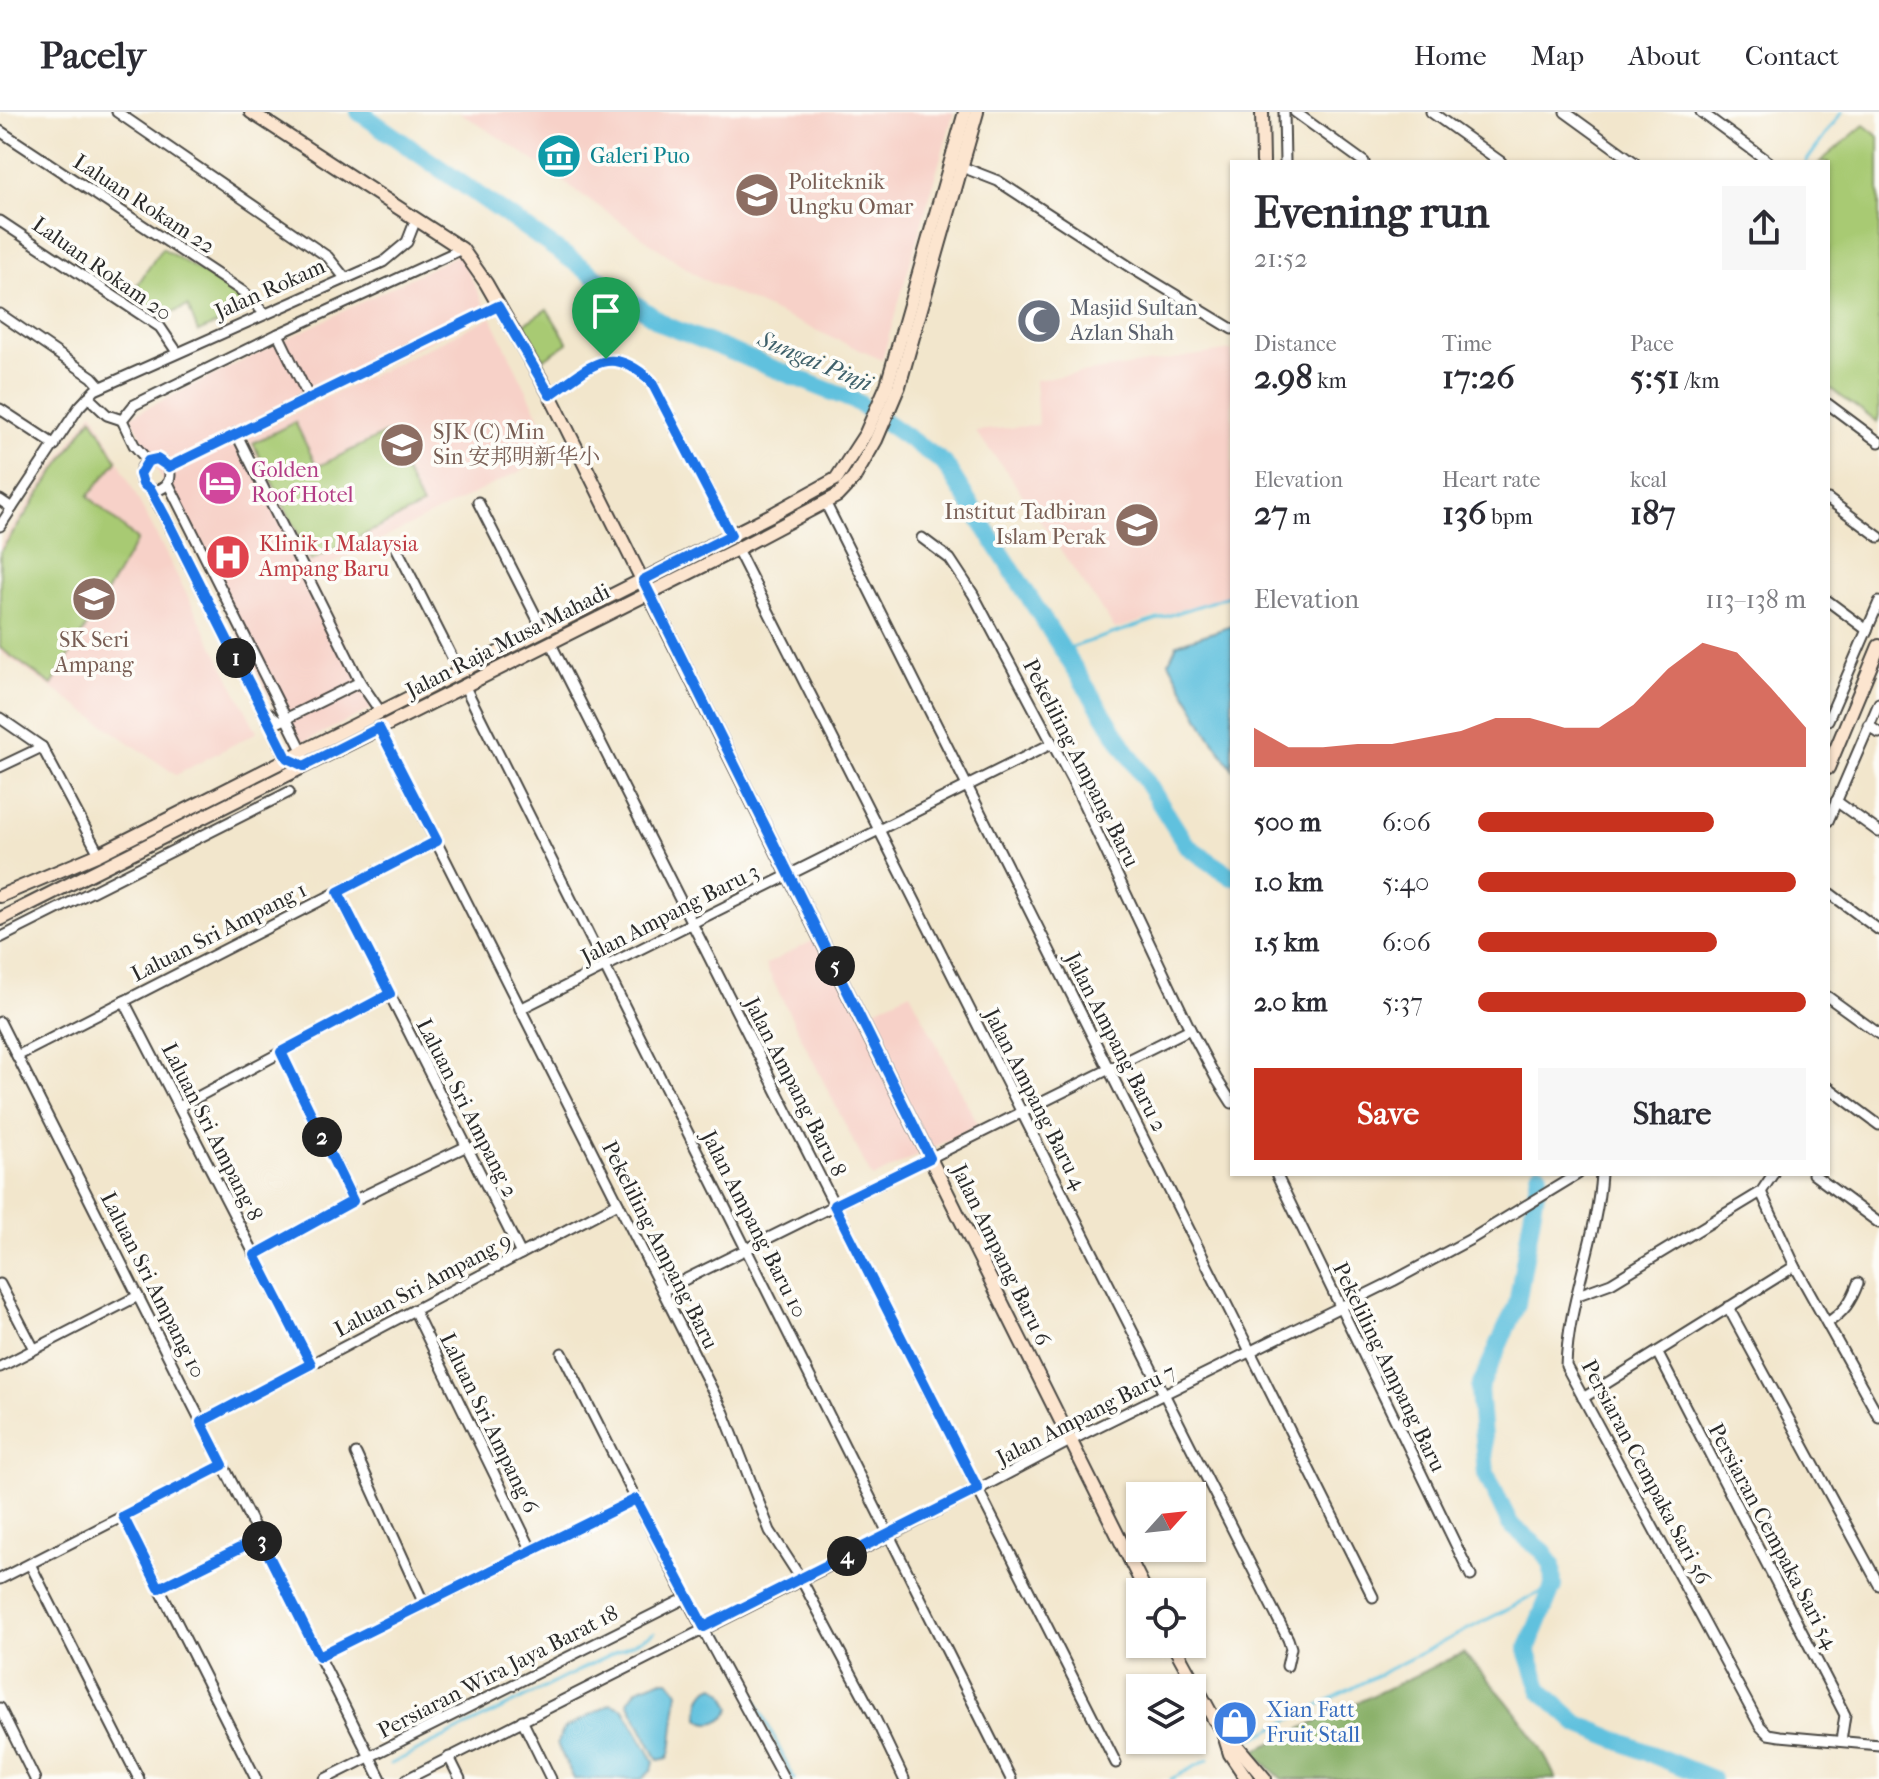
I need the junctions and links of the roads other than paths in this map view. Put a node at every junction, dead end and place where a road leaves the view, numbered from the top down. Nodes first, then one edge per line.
1 (117, 112) edge
2 (251, 112) edge
3 (965, 112) edge
4 (977, 112) edge
5 (1262, 112) edge
6 (1284, 112) edge
7 (1295, 112) edge
8 (1431, 112) edge
9 (1565, 112) edge
10 (1701, 112) edge
11 (0, 131) edge
12 (1263, 160) edge
13 (1285, 160) edge
14 (1361, 160) edge
15 (1498, 160) edge
16 (1631, 160) edge
17 (1766, 160) edge
18 (956, 165) junction
19 (416, 219) junction
20 (0, 221) edge
21 (462, 249) junction
22 (345, 278) junction
23 (498, 306) junction
24 (264, 313) junction
25 (0, 314) edge
26 (1230, 328) edge
27 (278, 334) junction
28 (177, 352) junction
29 (101, 387) junction
30 (550, 395) junction
31 (88, 397) junction
32 (309, 398) junction
33 (1830, 405) edge
34 (0, 409) edge
35 (122, 420) junction
36 (236, 433) junction
37 (871, 436) junction
38 (1879, 442) edge
39 (55, 445) junction
40 (148, 461) junction
41 (169, 467) junction
42 (168, 483) junction
43 (151, 490) junction
44 (0, 500) edge
45 (1830, 500) edge
46 (478, 502) dead end
47 (826, 504) junction
48 (12, 508) junction
49 (0, 526) edge
50 (731, 535) junction
51 (1879, 537) edge
52 (922, 538) dead end
53 (394, 543) dead end
54 (737, 549) junction
55 (643, 580) junction
56 (649, 592) junction
57 (1830, 602) edge
58 (1879, 602) edge
59 (543, 630) junction
60 (1867, 630) junction
61 (550, 642) junction
62 (1879, 646) edge
63 (459, 671) junction
64 (360, 682) junction
65 (464, 685) junction
66 (253, 690) junction
67 (1832, 700) edge
68 (1879, 703) edge
69 (380, 711) junction
70 (0, 718) edge
71 (287, 719) junction
72 (1868, 725) junction
73 (379, 728) junction
74 (1879, 733) edge
75 (1051, 744) junction
76 (42, 747) junction
77 (302, 750) junction
78 (287, 758) junction
79 (1830, 763) edge
80 (304, 766) junction
81 (0, 767) edge
82 (967, 785) junction
83 (289, 792) dead end
84 (1836, 801) junction
85 (1830, 816) edge
86 (879, 829) junction
87 (1879, 832) edge
88 (437, 841) junction
89 (99, 854) junction
90 (789, 875) junction
91 (338, 892) junction
92 (1830, 893) edge
93 (0, 896) edge
94 (0, 905) edge
95 (0, 919) edge
96 (692, 923) junction
97 (1879, 930) edge
98 (0, 938) edge
99 (605, 967) junction
100 (390, 994) junction
101 (1830, 998) edge
102 (124, 1001) junction
103 (520, 1009) junction
104 (0, 1022) edge
105 (1190, 1029) junction
106 (1879, 1034) edge
107 (281, 1052) junction
108 (17, 1056) junction
109 (1109, 1069) junction
110 (1830, 1088) edge
111 (1230, 1100) edge
112 (179, 1107) junction
113 (1022, 1113) junction
114 (1879, 1125) edge
115 (467, 1146) junction
116 (930, 1158) junction
117 (1277, 1176) edge
118 (1575, 1176) edge
119 (1601, 1176) edge
120 (1772, 1176) edge
121 (1816, 1176) edge
122 (1761, 1192) junction
123 (353, 1201) junction
124 (618, 1203) junction
125 (834, 1205) junction
126 (1879, 1223) edge
127 (746, 1249) junction
128 (521, 1254) junction
129 (255, 1255) junction
130 (1795, 1266) junction
131 (1858, 1283) dead end
132 (0, 1284) edge
133 (664, 1290) junction
134 (1578, 1295) junction
135 (138, 1296) junction
136 (1728, 1307) junction
137 (1340, 1308) junction
138 (414, 1310) junction
139 (1827, 1323) junction
140 (34, 1349) junction
141 (1251, 1352) junction
142 (1657, 1352) junction
143 (562, 1353) dead end
144 (311, 1364) junction
145 (0, 1367) edge
146 (1164, 1396) junction
147 (1583, 1398) junction
148 (1875, 1400) edge
149 (1879, 1417) edge
150 (201, 1422) junction
151 (1070, 1441) junction
152 (356, 1454) dead end
153 (223, 1465) junction
154 (978, 1489) junction
155 (636, 1499) junction
156 (123, 1516) junction
157 (889, 1536) junction
158 (260, 1538) junction
159 (532, 1551) junction
160 (30, 1564) junction
161 (1471, 1576) dead end
162 (1139, 1578) edge
163 (0, 1579) edge
164 (801, 1579) junction
165 (1879, 1585) edge
166 (159, 1588) junction
167 (1373, 1597) dead end
168 (686, 1598) junction
169 (424, 1604) junction
170 (704, 1627) junction
171 (319, 1656) junction
172 (1181, 1658) edge
173 (1287, 1666) dead end
174 (0, 1708) edge
175 (522, 1720) junction
176 (1223, 1732) junction
177 (1841, 1741) junction
178 (1879, 1745) edge
179 (370, 1756) junction
180 (449, 1757) junction
181 (1116, 1763) dead end
182 (1250, 1763) junction
183 (35, 1779) edge
184 (139, 1779) edge
185 (256, 1779) edge
186 (325, 1779) edge
187 (381, 1779) edge
188 (407, 1779) edge
189 (460, 1779) edge
190 (551, 1779) edge
191 (784, 1779) edge
192 (904, 1779) edge
193 (1011, 1779) edge
194 (1247, 1779) edge
195 (1259, 1779) edge
196 (1265, 1779) edge

1 - 22 street
2 - 19 main road
3 - 18 main road, Jalan Raja Musa Mahadi
4 - 18 main road, Jalan Raja Musa Mahadi
5 - 12 main road
6 - 13 street
7 - 14 street
8 - 15 street
9 - 16 street
10 - 17 street
11 - 24 street, Laluan Rokam 22
18 - 26 street
18 - 37 main road, Jalan Raja Musa Mahadi
19 - 21 main road
19 - 22 street, Jalan Rokam
20 - 28 street, Laluan Rokam 20
21 - 23 main road
21 - 27 street
22 - 24 street, Jalan Rokam
23 - 30 main road
23 - 32 street
24 - 28 street, Jalan Rokam
25 - 29 street
27 - 32 street
27 - 35 street
28 - 29 street, Jalan Rokam
29 - 31 street, Jalan Rokam
30 - 50 street
30 - 55 main road
31 - 35 street
31 - 39 street, Jalan Rokam
32 - 36 street
33 - 38 street
34 - 39 street
35 - 40 street
36 - 41 street
36 - 64 street
37 - 47 main road, Jalan Raja Musa Mahadi
37 - 50 main road, Jalan Raja Musa Mahadi
39 - 48 street, Jalan Rokam
40 - 41 street
40 - 43 street
41 - 42 street
42 - 43 street
42 - 71 street
43 - 66 street
44 - 48 street
45 - 51 street
46 - 59 street
47 - 54 main road, Jalan Raja Musa Mahadi
47 - 82 street, Jalan Ampang Baru 2
48 - 49 street, Jalan Rokam
50 - 55 main road, Jalan Raja Musa Mahadi
52 - 75 street, Pekeliling Ampang Baru
53 - 63 street
54 - 56 main road, Jalan Raja Musa Mahadi
54 - 86 street, Jalan Ampang Baru 4
55 - 56 main road, Jalan Ampang Baru 6
55 - 59 main road, Jalan Raja Musa Mahadi
56 - 61 main road, Jalan Raja Musa Mahadi
56 - 90 main road, Jalan Ampang Baru 6
57 - 60 street
58 - 60 street
59 - 63 main road, Jalan Raja Musa Mahadi
60 - 67 street
61 - 65 main road, Jalan Raja Musa Mahadi
61 - 96 street, Jalan Ampang Baru 8
62 - 79 main road
63 - 69 main road, Jalan Raja Musa Mahadi
64 - 69 street
64 - 71 street
65 - 73 main road, Jalan Raja Musa Mahadi
65 - 99 street, Jalan Ampang Baru 10
66 - 71 street
66 - 78 street
68 - 72 street
69 - 77 main road, Jalan Raja Musa Mahadi
70 - 76 street
71 - 77 street
72 - 74 street
72 - 84 street
73 - 80 main road, Jalan Raja Musa Mahadi
73 - 88 street, Pekeliling Ampang Baru
75 - 82 street, Jalan Ampang Baru 3
75 - 105 street, Pekeliling Ampang Baru
76 - 81 street
76 - 89 street
77 - 78 main road, Jalan Raja Musa Mahadi
77 - 80 street
78 - 80 street
78 - 89 main road, Jalan Raja Musa Mahadi
80 - 95 main road, Jalan Raja Musa Mahadi
82 - 86 street, Jalan Ampang Baru 3
82 - 109 street, Jalan Ampang Baru 2
83 - 98 street
84 - 85 street
84 - 87 street
86 - 90 street, Jalan Ampang Baru 3
86 - 113 street, Jalan Ampang Baru 4
88 - 91 street, Laluan Sri Ampang 1
88 - 103 street, Pekeliling Ampang Baru
89 - 93 main road, Jalan Raja Musa Mahadi
89 - 94 main road
90 - 96 street, Jalan Ampang Baru 3
90 - 116 main road, Jalan Ampang Baru 6
91 - 100 street, Laluan Sri Ampang 2
91 - 102 street, Laluan Sri Ampang 1
92 - 97 street
96 - 99 street, Jalan Ampang Baru 3
96 - 125 street, Jalan Ampang Baru 8
99 - 103 street, Jalan Ampang Baru 3
99 - 127 street, Jalan Ampang Baru 10
100 - 107 street
100 - 115 street, Laluan Sri Ampang 2
101 - 106 street
102 - 108 street, Laluan Sri Ampang 1
102 - 112 street, Laluan Sri Ampang 8
103 - 124 street, Pekeliling Ampang Baru
104 - 108 street, Laluan Sri Ampang 10
105 - 109 street
105 - 111 street, Pekeliling Ampang Baru
107 - 112 street
107 - 123 street
108 - 135 street, Laluan Sri Ampang 10
109 - 113 street
109 - 141 street, Jalan Ampang Baru 2
110 - 114 street
112 - 129 street, Laluan Sri Ampang 8
113 - 116 street
113 - 146 street, Jalan Ampang Baru 4
115 - 123 street
115 - 128 street, Laluan Sri Ampang 2
116 - 125 street
116 - 151 main road, Jalan Ampang Baru 6
117 - 137 street, Pekeliling Ampang Baru
118 - 137 street, Jalan Ampang Baru 7
119 - 134 street, Persiaran Cempaka Sari 56
120 - 122 street
121 - 126 street
122 - 130 street
122 - 134 street
123 - 129 street
124 - 128 street, Laluan Sri Ampang 9
124 - 133 street, Pekeliling Ampang Baru
125 - 127 street
125 - 154 street, Jalan Ampang Baru 8
127 - 133 street
127 - 157 street, Jalan Ampang Baru 10
128 - 138 street, Laluan Sri Ampang 9
129 - 144 street, Laluan Sri Ampang 8
130 - 136 street
130 - 139 street
131 - 139 street
132 - 140 street
133 - 164 street, Pekeliling Ampang Baru
134 - 147 street, Persiaran Cempaka Sari 56
135 - 140 street
135 - 150 street, Laluan Sri Ampang 10
136 - 142 street
136 - 165 street
137 - 141 street, Jalan Ampang Baru 7
137 - 161 street, Pekeliling Ampang Baru
138 - 144 street, Laluan Sri Ampang 9
138 - 159 street, Laluan Sri Ampang 6
139 - 148 street
140 - 145 street
141 - 146 street, Jalan Ampang Baru 7
141 - 167 street, Jalan Ampang Baru 2
142 - 147 street
142 - 177 street, Persiaran Cempaka Sari 54
143 - 155 street
144 - 150 street, Laluan Sri Ampang 9
146 - 151 street, Jalan Ampang Baru 7
146 - 173 street, Jalan Ampang Baru 4
147 - 177 street, Persiaran Cempaka Sari 56
148 - 149 street
150 - 153 street, Laluan Sri Ampang 10
151 - 154 street, Jalan Ampang Baru 7
151 - 162 main road, Jalan Ampang Baru 6
152 - 169 street
153 - 156 street
153 - 158 street, Laluan Sri Ampang 10
154 - 157 street, Jalan Ampang Baru 7
154 - 181 street, Jalan Ampang Baru 8
155 - 159 street
155 - 168 street
156 - 160 street
156 - 166 street
157 - 164 street, Jalan Ampang Baru 7
157 - 193 street, Jalan Ampang Baru 10
158 - 166 street
158 - 171 street, Laluan Sri Ampang 10
159 - 169 street
160 - 163 street
160 - 184 street
164 - 170 street, Jalan Ampang Baru 7
164 - 192 street, Pekeliling Ampang Baru
166 - 185 street
168 - 170 street
168 - 179 street, Persiaran Wira Jaya Barat 18
169 - 171 street
170 - 175 street, Jalan Ampang Baru 7
170 - 191 street
171 - 179 street, Laluan Sri Ampang 10
172 - 176 main road
174 - 183 street
175 - 180 street, Jalan Ampang Baru 7
175 - 190 street
176 - 182 main road
176 - 194 main road
177 - 178 street
179 - 186 street, Persiaran Wira Jaya Barat 18
179 - 187 street, Laluan Sri Ampang 10
180 - 188 street, Jalan Ampang Baru 7
180 - 189 street
182 - 195 main road
182 - 196 main road

